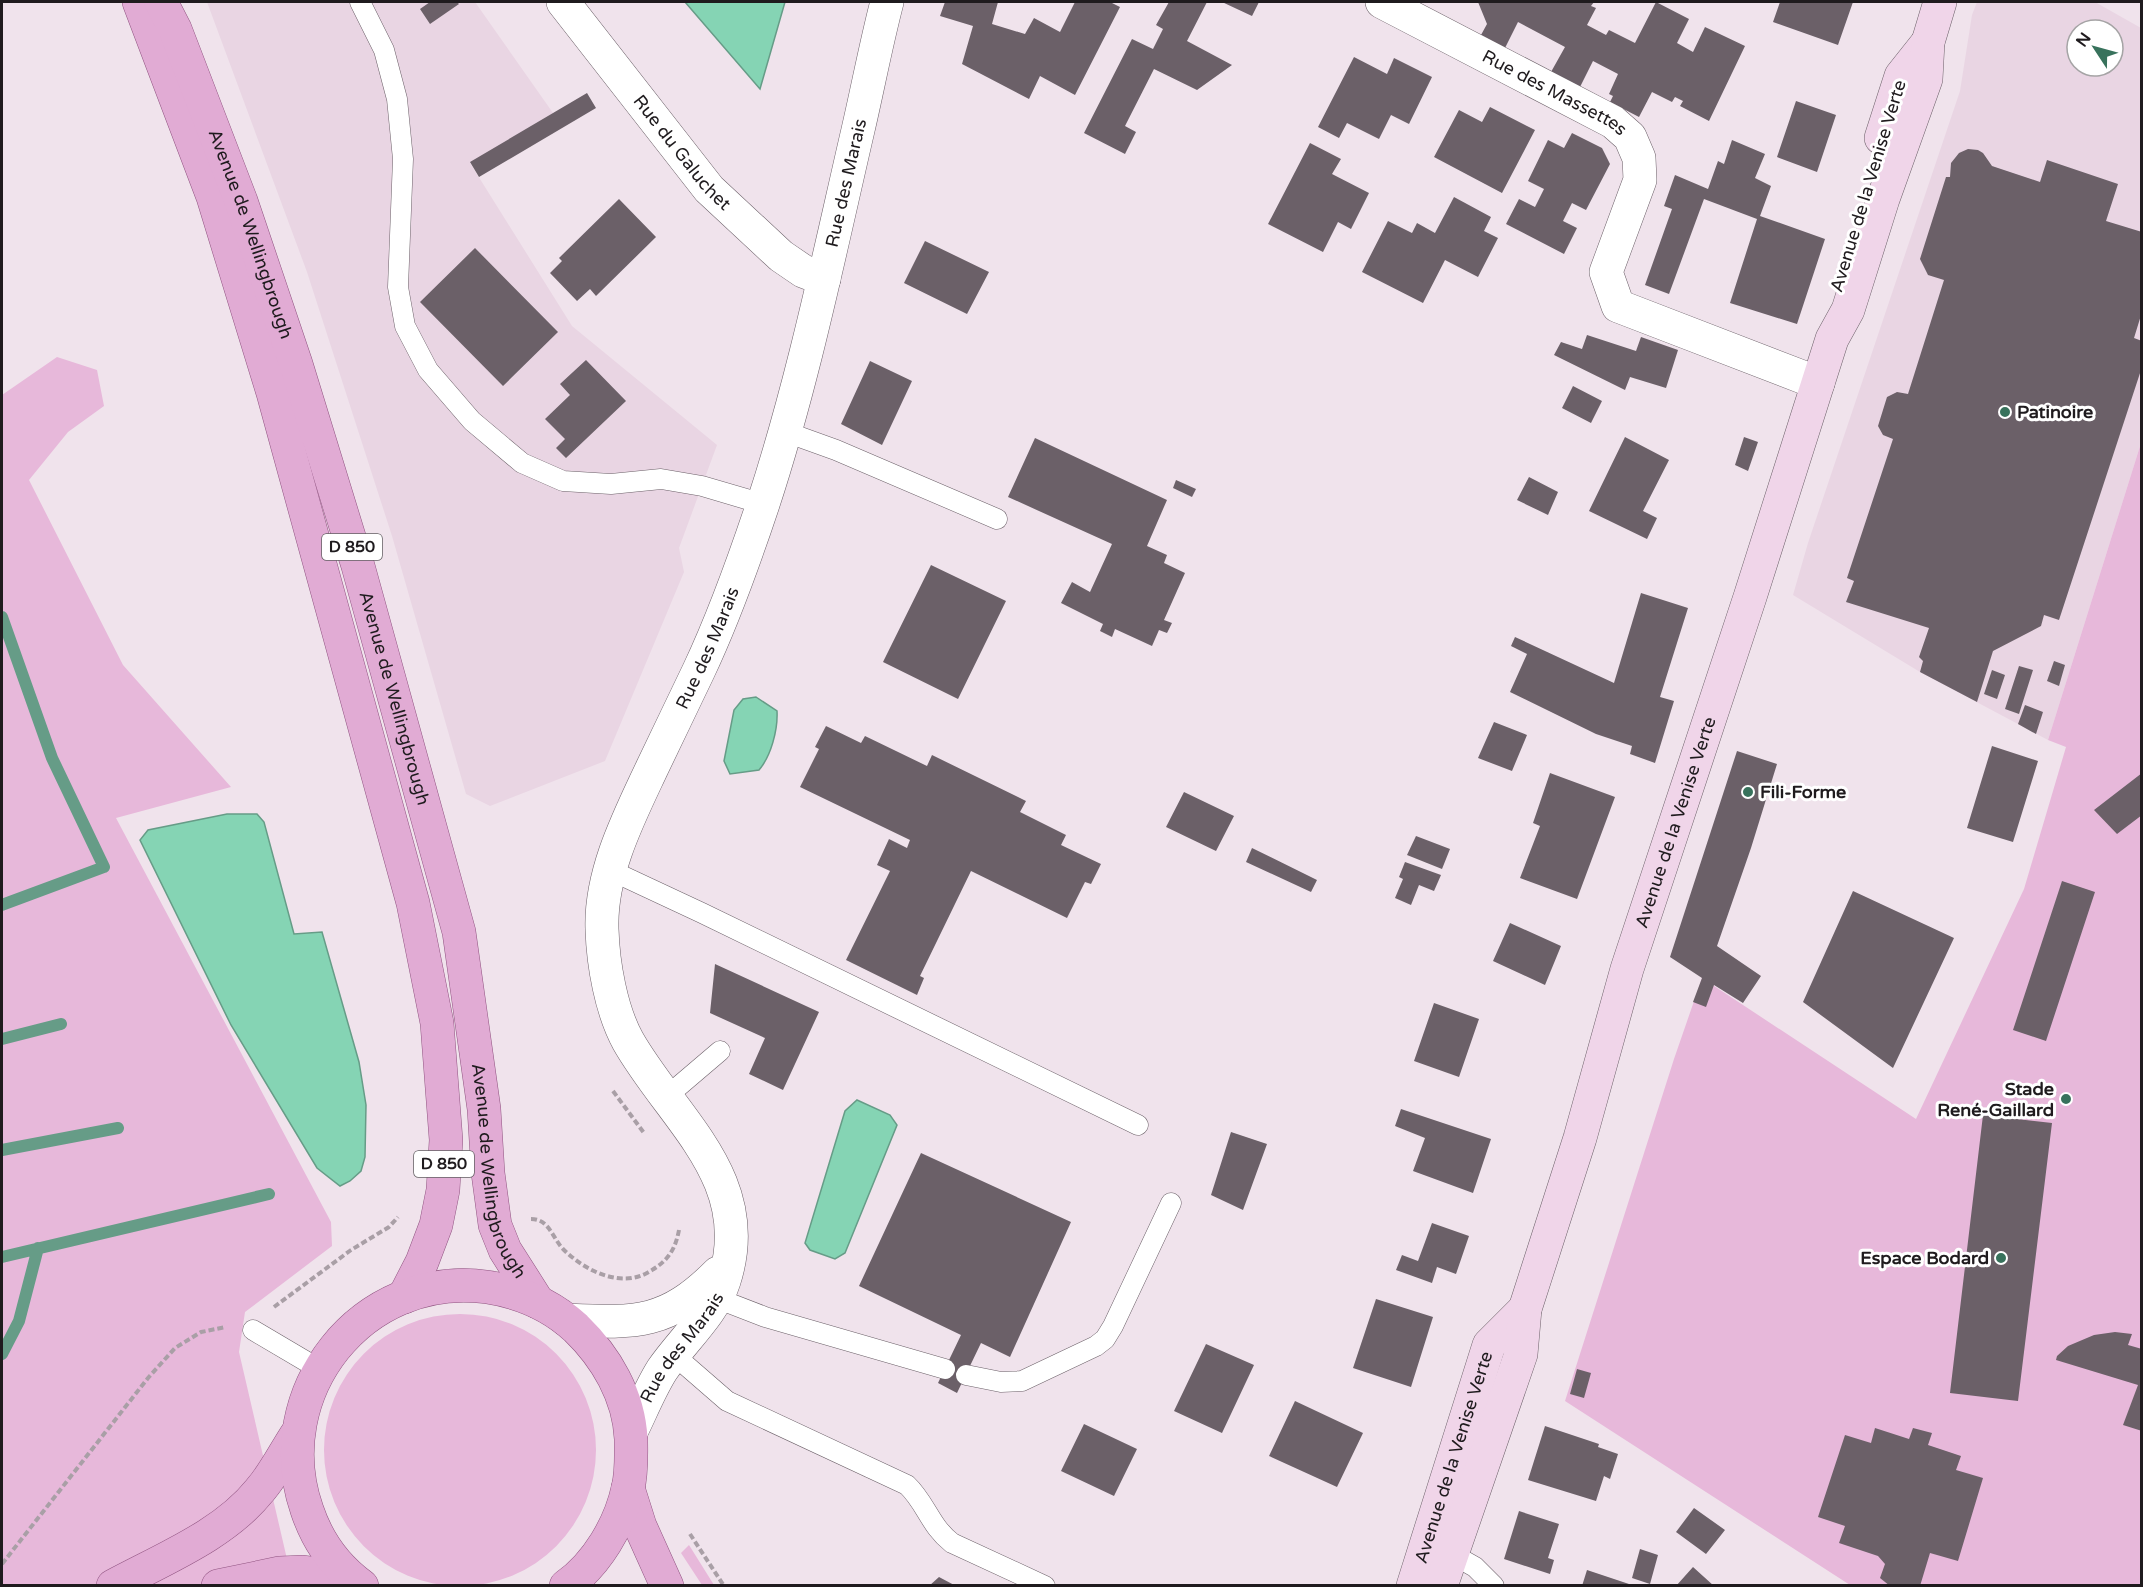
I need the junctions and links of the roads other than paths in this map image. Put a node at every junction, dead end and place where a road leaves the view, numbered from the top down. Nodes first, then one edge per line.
1 (139, 2) edge
2 (160, 2) edge
3 (360, 2) edge
4 (563, 2) edge
5 (887, 2) edge
6 (1382, 2) edge
7 (1940, 2) edge
8 (824, 279) junction
9 (1818, 383) junction
10 (786, 432) junction
11 (763, 504) junction
12 (997, 519) dead end
13 (610, 870) junction
14 (720, 1051) dead end
15 (666, 1097) junction
16 (1138, 1125) dead end
17 (1171, 1203) dead end
18 (702, 1295) junction
19 (404, 1297) junction
20 (538, 1302) junction
21 (1525, 1309) junction
22 (567, 1320) junction
23 (253, 1330) road end
24 (674, 1354) junction
25 (319, 1369) junction
26 (945, 1369) dead end
27 (966, 1375) dead end
28 (298, 1432) junction
29 (631, 1432) junction
30 (628, 1488) junction
31 (1452, 1554) junction
32 (356, 1582) edge
33 (113, 1586) edge
34 (218, 1586) edge
35 (566, 1586) edge
36 (667, 1586) edge
37 (1045, 1586) edge
38 (1413, 1586) edge
39 (1441, 1586) edge
40 (1494, 1586) edge

1 - 19 main road, Avenue de Wellingbrough / D 850
2 - 20 main road, Avenue de Wellingbrough / D 850
3 - 11 lane
4 - 8 street, Rue du Galuchet
5 - 8 street, Rue des Marais
6 - 9 street, Rue des Massettes
7 - 9 main road, Avenue de la Venise Verte
8 - 10 street, Rue des Marais
9 - 21 main road, Avenue de la Venise Verte
10 - 11 street, Rue des Marais
10 - 12 lane
11 - 13 street, Rue des Marais
13 - 15 street, Rue des Marais
13 - 16 lane
14 - 15 lane
15 - 18 street, Rue des Marais
17 - 27 lane
18 - 22 street, Rue des Marais
18 - 24 street, Rue des Marais
18 - 26 lane
19 - 20 main road
19 - 25 main road
20 - 22 main road
21 - 31 main road, Avenue de la Venise Verte
21 - 38 main road, Avenue de la Venise Verte
22 - 29 main road
23 - 25 lane
24 - 29 street, Rue des Marais
24 - 37 lane
25 - 28 main road
28 - 32 main road
28 - 33 main road
29 - 30 main road
30 - 35 main road
30 - 36 main road
31 - 39 main road, Avenue de la Venise Verte
31 - 40 lane
32 - 34 main road

